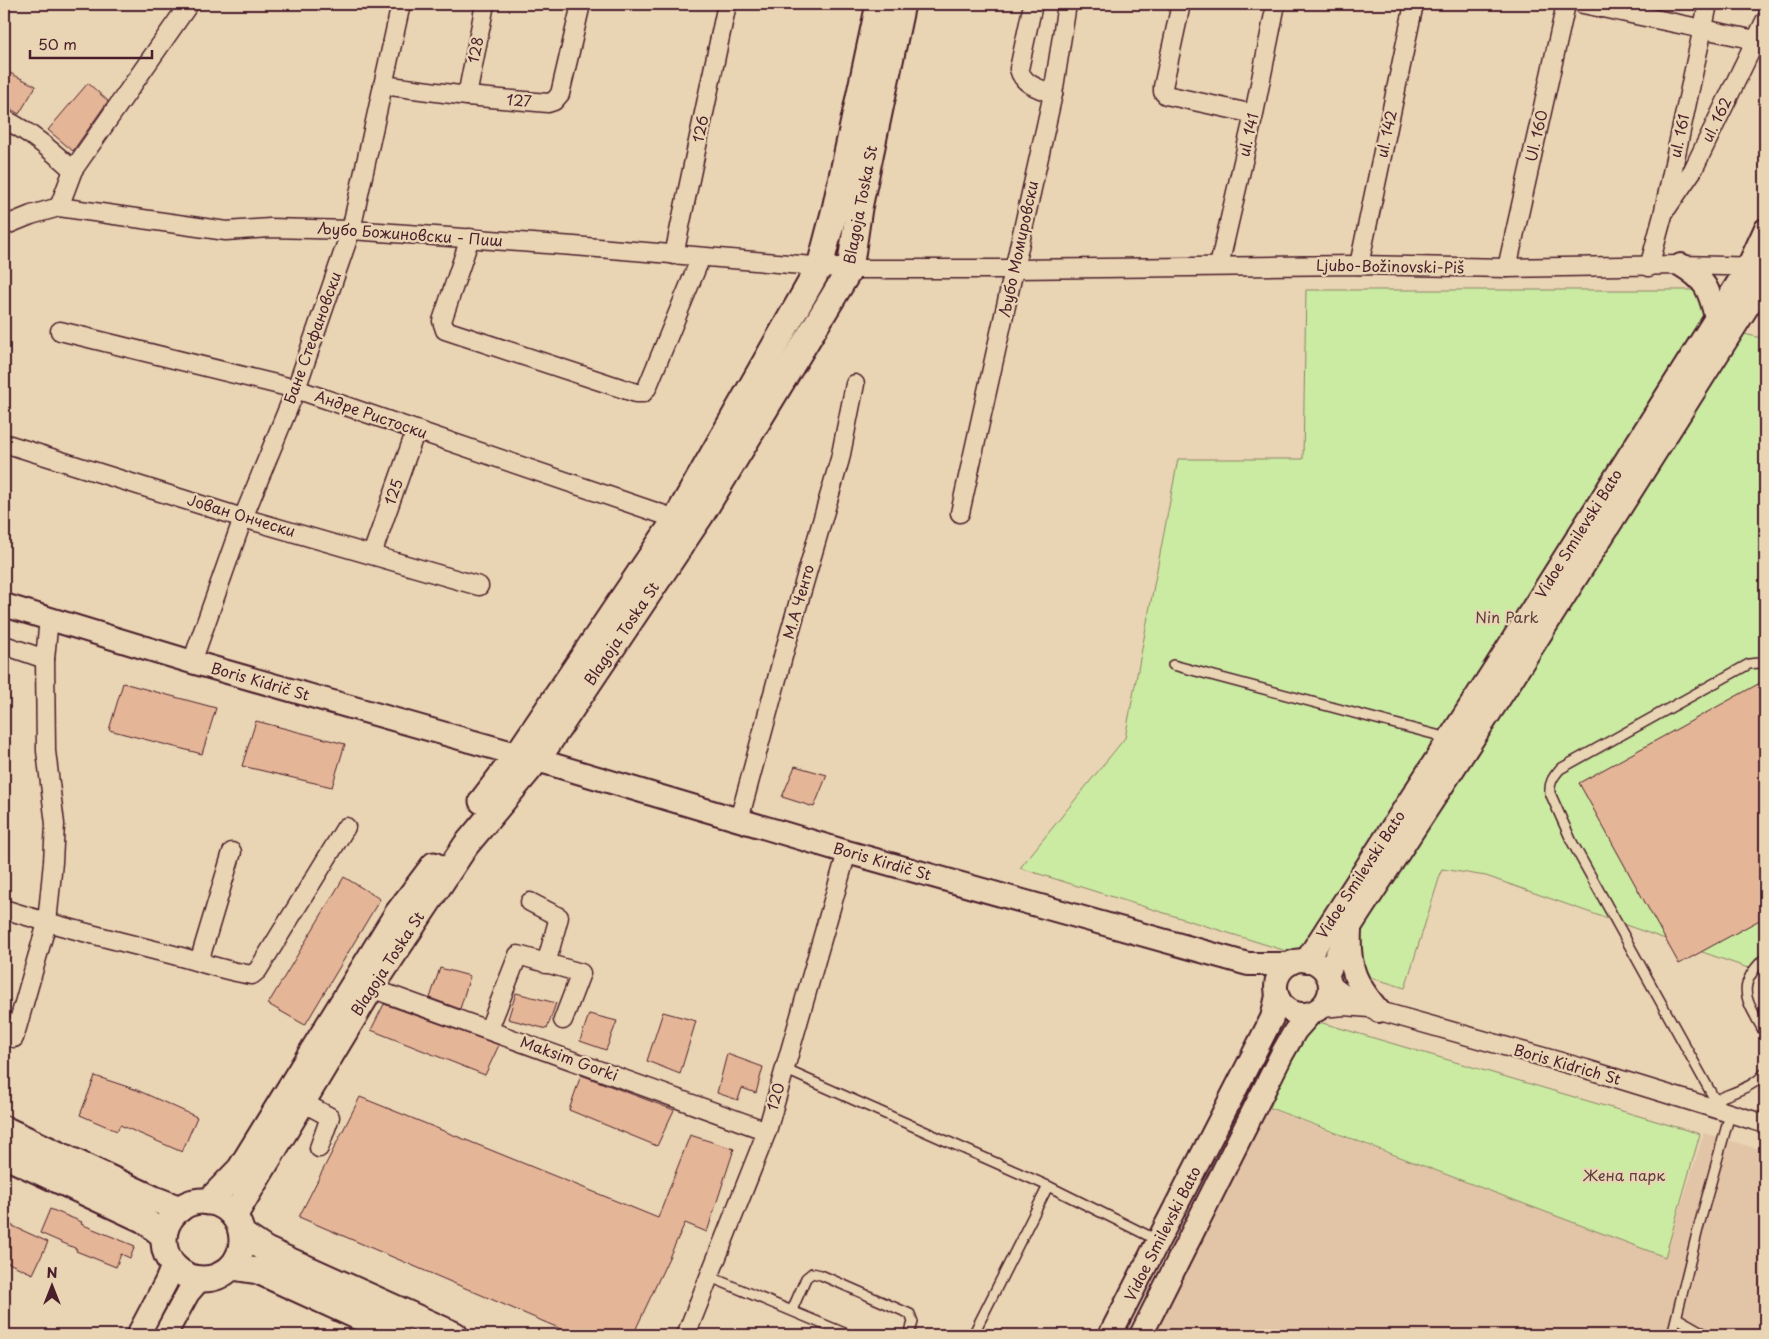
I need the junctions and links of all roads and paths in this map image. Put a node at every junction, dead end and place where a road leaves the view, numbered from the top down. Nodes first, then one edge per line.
1 (189, 4) edge
2 (401, 4) edge
3 (485, 4) edge
4 (581, 4) edge
5 (728, 4) edge
6 (879, 4) edge
7 (902, 4) edge
8 (1033, 4) edge
9 (1067, 4) edge
10 (1181, 4) edge
11 (1276, 4) edge
12 (1414, 4) edge
13 (1566, 4) edge
14 (1583, 4) edge
15 (1708, 4) edge
16 (1765, 21) edge
17 (1703, 29) junction
18 (1756, 40) junction
19 (384, 85) junction
20 (1053, 94) junction
21 (467, 96) junction
22 (1254, 114) junction
23 (4, 119) edge
24 (72, 170) junction
25 (59, 207) junction
26 (1663, 215) junction
27 (4, 226) edge
28 (351, 230) junction
29 (1765, 230) edge
30 (470, 238) junction
31 (674, 255) junction
32 (701, 257) junction
33 (1359, 265) junction
34 (1681, 265) junction
35 (820, 266) junction
36 (1219, 266) junction
37 (1649, 267) junction
38 (1507, 268) junction
39 (850, 269) junction
40 (1014, 269) junction
41 (1759, 271) edge
42 (1716, 317) junction
43 (60, 331) dead end
44 (855, 384) dead end
45 (296, 389) junction
46 (416, 430) junction
47 (4, 443) edge
48 (960, 513) dead end
49 (243, 518) junction
50 (676, 518) junction
51 (372, 554) junction
52 (479, 586) dead end
53 (4, 605) edge
54 (49, 618) junction
55 (4, 645) edge
56 (45, 659) junction
57 (192, 662) junction
58 (1173, 665) dead end
59 (1765, 665) edge
60 (1449, 739) junction
61 (527, 757) junction
62 (739, 820) junction
63 (346, 827) dead end
64 (232, 852) dead end
65 (847, 852) junction
66 (530, 902) dead end
67 (4, 909) edge
68 (47, 923) junction
69 (1350, 927) junction
70 (1765, 958) edge
71 (199, 962) junction
72 (1297, 962) junction
73 (546, 964) junction
74 (1248, 964) junction
75 (1328, 979) junction
76 (371, 988) junction
77 (1276, 993) junction
78 (1315, 1010) junction
79 (1374, 1010) junction
80 (563, 1020) dead end
81 (489, 1029) junction
82 (1765, 1034) edge
83 (14, 1038) dead end
84 (784, 1069) junction
85 (1765, 1072) edge
86 (302, 1102) junction
87 (1720, 1108) junction
88 (1765, 1124) edge
89 (4, 1129) edge
90 (767, 1130) junction
91 (319, 1148) dead end
92 (4, 1155) edge
93 (1048, 1186) junction
94 (208, 1202) junction
95 (180, 1209) junction
96 (238, 1225) junction
97 (164, 1236) junction
98 (1159, 1242) junction
99 (173, 1265) junction
100 (232, 1267) junction
101 (708, 1276) junction
102 (200, 1279) junction
103 (792, 1310) junction
104 (1677, 1318) junction
105 (138, 1335) edge
106 (165, 1335) edge
107 (398, 1335) edge
108 (455, 1335) edge
109 (686, 1335) edge
110 (849, 1335) edge
111 (908, 1335) edge
112 (973, 1335) edge
113 (1110, 1335) edge
114 (1141, 1335) edge
115 (1672, 1335) edge
116 (1707, 1335) edge

1 - 24 street
2 - 19 street, Бане Стефановски
3 - 21 street, 128
4 - 21 street, 127
5 - 31 street, 126
6 - 35 main road, Blagoja Toska St
7 - 39 main road, Blagoja Toska St
8 - 20 street
9 - 20 street, Љубо Момировски
10 - 22 street
11 - 22 street, ul. 141
12 - 33 street, ul. 142
13 - 38 street, Ul. 160
14 - 17 street
15 - 17 street, ul. 161
16 - 18 street, ul. 162
17 - 18 street
17 - 26 street, ul. 161
18 - 26 street, ul. 162
19 - 21 street, 127
19 - 28 street, Бане Стефановски
20 - 40 street, Љубо Момировски
22 - 36 street, ul. 141
23 - 24 street
24 - 25 street
25 - 27 street, Љубо Божиновски - Пиш
25 - 28 street, Љубо Божиновски - Пиш
26 - 37 street, ul. 161
28 - 30 street, Љубо Божиновски - Пиш
28 - 45 street, Бане Стефановски
29 - 41 street, Vidoe Smilevski Bato
30 - 31 street, Љубо Божиновски - Пиш
30 - 32 street
31 - 32 street, Љубо Божиновски - Пиш
32 - 35 street, Љубо Божиновски - Пиш
33 - 36 street, Ljubo-Božinovski-Piš
33 - 38 street, Ljubo-Božinovski-Piš
34 - 37 street, Ljubo-Božinovski-Piš
34 - 41 street, Ljubo-Božinovski-Piš
34 - 42 street
35 - 39 street, Љубо Божиновски - Пиш
35 - 50 main road, Blagoja Toska St
36 - 40 street, Ljubo-Božinovski-Piš
37 - 38 street, Ljubo-Božinovski-Piš
39 - 40 street, Ljubo-Božinovski-Piš
39 - 61 main road, Blagoja Toska St
40 - 48 street, Љубо Момировски
41 - 42 street, Vidoe Smilevski Bato
41 - 69 street, Vidoe Smilevski Bato
42 - 60 street, Vidoe Smilevski Bato
43 - 45 street, Андре Ристоски
44 - 62 street, М.А Ченто
45 - 46 street, Андре Ристоски
45 - 49 street, Бане Стефановски
46 - 50 street, Андре Ристоски
46 - 51 street, 125
47 - 49 street, Јован Ончески
49 - 51 street, Јован Ончески
49 - 57 street, Бане Стефановски
50 - 61 main road, Blagoja Toska St
51 - 52 street, Јован Ончески
53 - 54 street, Boris Kidrič St
54 - 56 street
54 - 57 street, Boris Kidrič St
55 - 56 street
56 - 68 street
57 - 61 street, Boris Kidrič St
58 - 60 lane
59 - 87 lane
60 - 72 street, Vidoe Smilevski Bato
61 - 62 street, Boris Kirdič St
61 - 76 main road, Blagoja Toska St
61 - 94 main road, Blagoja Toska St
62 - 65 street, Boris Kirdič St
63 - 71 street
64 - 71 street
65 - 74 street, Boris Kirdič St
65 - 84 street, 120
66 - 73 street
67 - 68 street
68 - 71 street
68 - 83 street
69 - 75 street, Vidoe Smilevski Bato
69 - 79 street
70 - 82 lane
72 - 74 street, Boris Kirdič St
72 - 75 street
72 - 77 street
73 - 80 street
73 - 81 street
74 - 77 street, Boris Kirdič St
75 - 78 street
75 - 79 street, Boris Kidrich St
76 - 81 street, Maksim Gorki
76 - 86 main road, Blagoja Toska St
77 - 78 street
77 - 98 street, Vidoe Smilevski Bato
78 - 79 street, Boris Kidrich St
78 - 114 street, Vidoe Smilevski Bato
79 - 87 street, Boris Kidrich St
81 - 90 street, Maksim Gorki
84 - 90 street, 120
84 - 93 lane
85 - 87 lane
86 - 91 street
86 - 96 main road, Blagoja Toska St
87 - 88 street, Boris Kidrich St
87 - 104 lane
89 - 95 main road
90 - 101 street, 120
92 - 97 main road
93 - 98 lane
93 - 112 lane
94 - 95 main road
94 - 96 main road
95 - 97 main road
96 - 100 main road
96 - 108 main road
97 - 99 main road
98 - 113 street, Vidoe Smilevski Bato
99 - 102 main road
99 - 105 street
100 - 102 main road
100 - 107 main road
101 - 103 lane
101 - 109 street, 120
102 - 106 street
103 - 110 lane
103 - 111 lane
104 - 115 lane
104 - 116 lane

